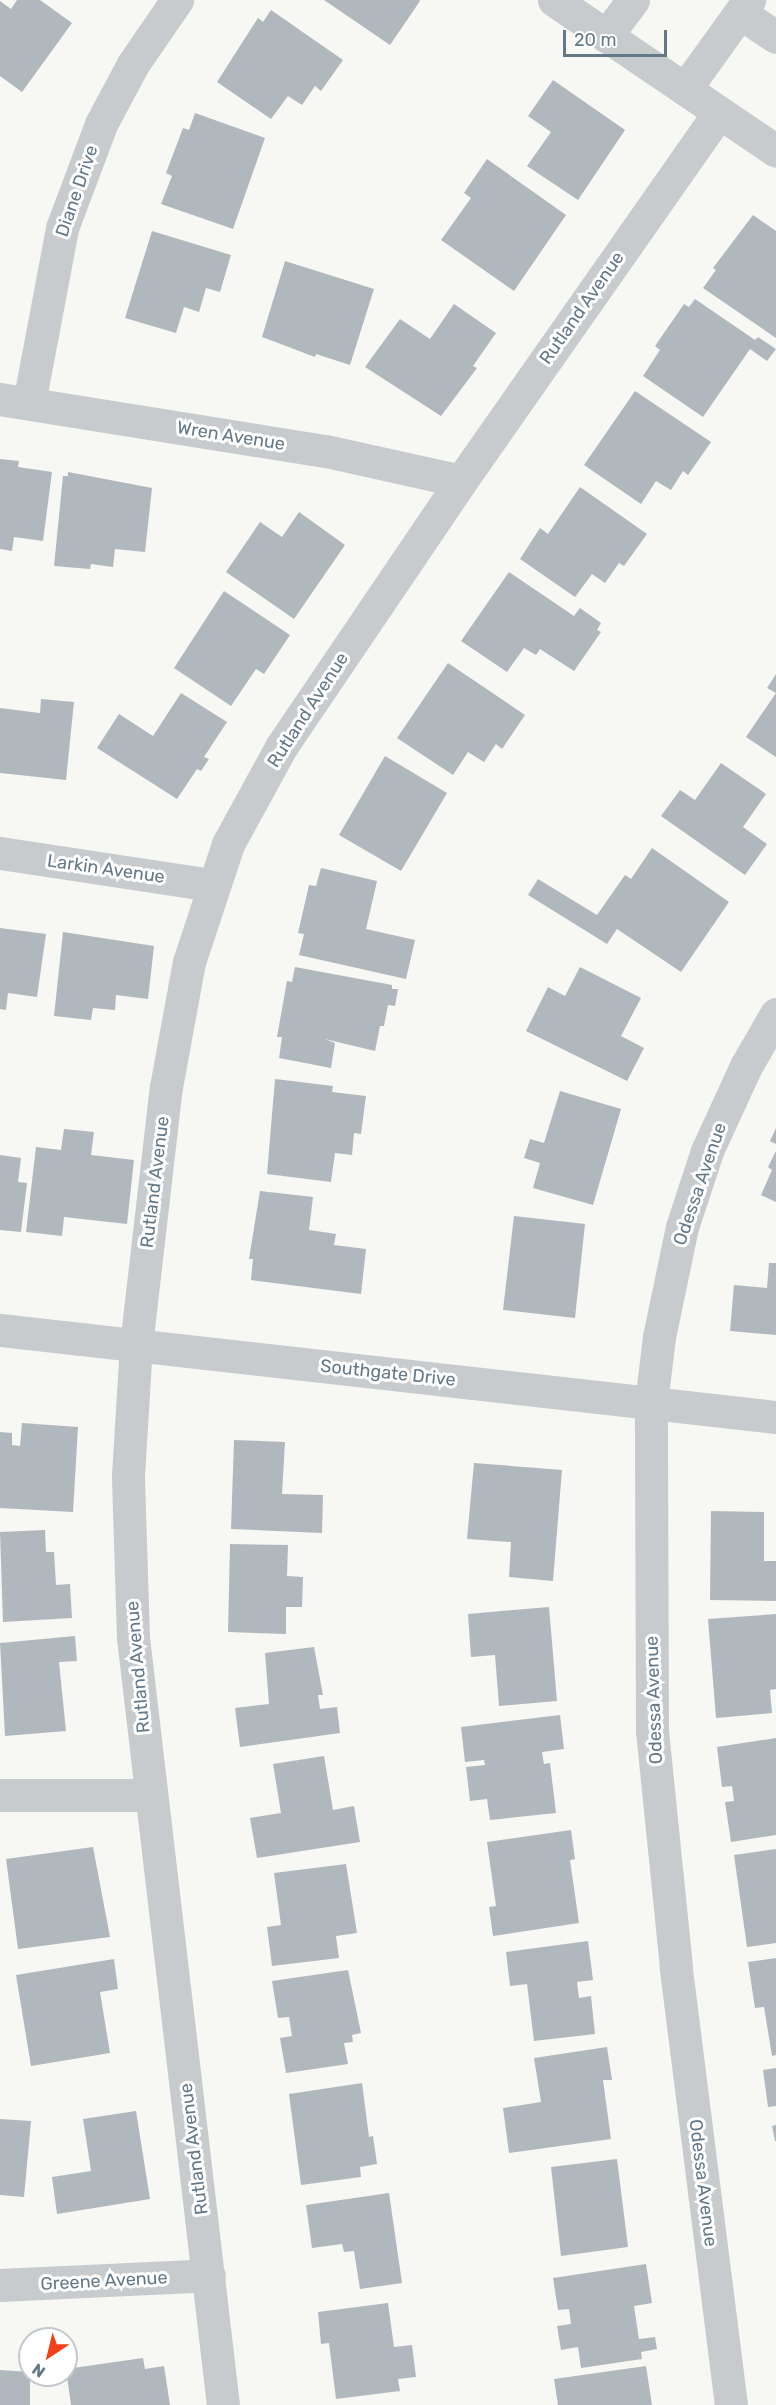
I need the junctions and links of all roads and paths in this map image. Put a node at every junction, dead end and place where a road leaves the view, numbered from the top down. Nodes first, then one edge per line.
1 (177, 0) edge
2 (554, 0) edge
3 (633, 0) edge
4 (744, 7) edge
5 (606, 36) junction
6 (776, 37) edge
7 (685, 89) junction
8 (719, 112) junction
9 (776, 151) edge
10 (15, 401) edge
11 (461, 480) junction
12 (0, 853) edge
13 (212, 885) junction
14 (776, 1014) edge
15 (0, 1330) edge
16 (136, 1345) junction
17 (651, 1403) junction
18 (776, 1417) edge
19 (0, 1795) edge
20 (151, 1795) junction
21 (209, 2275) junction
22 (0, 2285) edge
23 (222, 2405) edge
24 (731, 2405) edge

1 - 10 street, Diane Drive
2 - 5 street
3 - 5 street
4 - 6 street
4 - 7 street
5 - 7 street
7 - 8 street
8 - 9 street
8 - 11 street, Rutland Avenue
10 - 11 street, Wren Avenue
11 - 13 street, Rutland Avenue
12 - 13 street, Larkin Avenue
13 - 16 street, Rutland Avenue
14 - 17 street, Odessa Avenue
15 - 16 street, Southgate Drive
16 - 17 street, Southgate Drive
16 - 20 street, Rutland Avenue
17 - 18 street, Southgate Drive
17 - 24 street, Odessa Avenue
19 - 20 street
20 - 21 street, Rutland Avenue
21 - 22 street, Greene Avenue
21 - 23 street, Rutland Avenue

